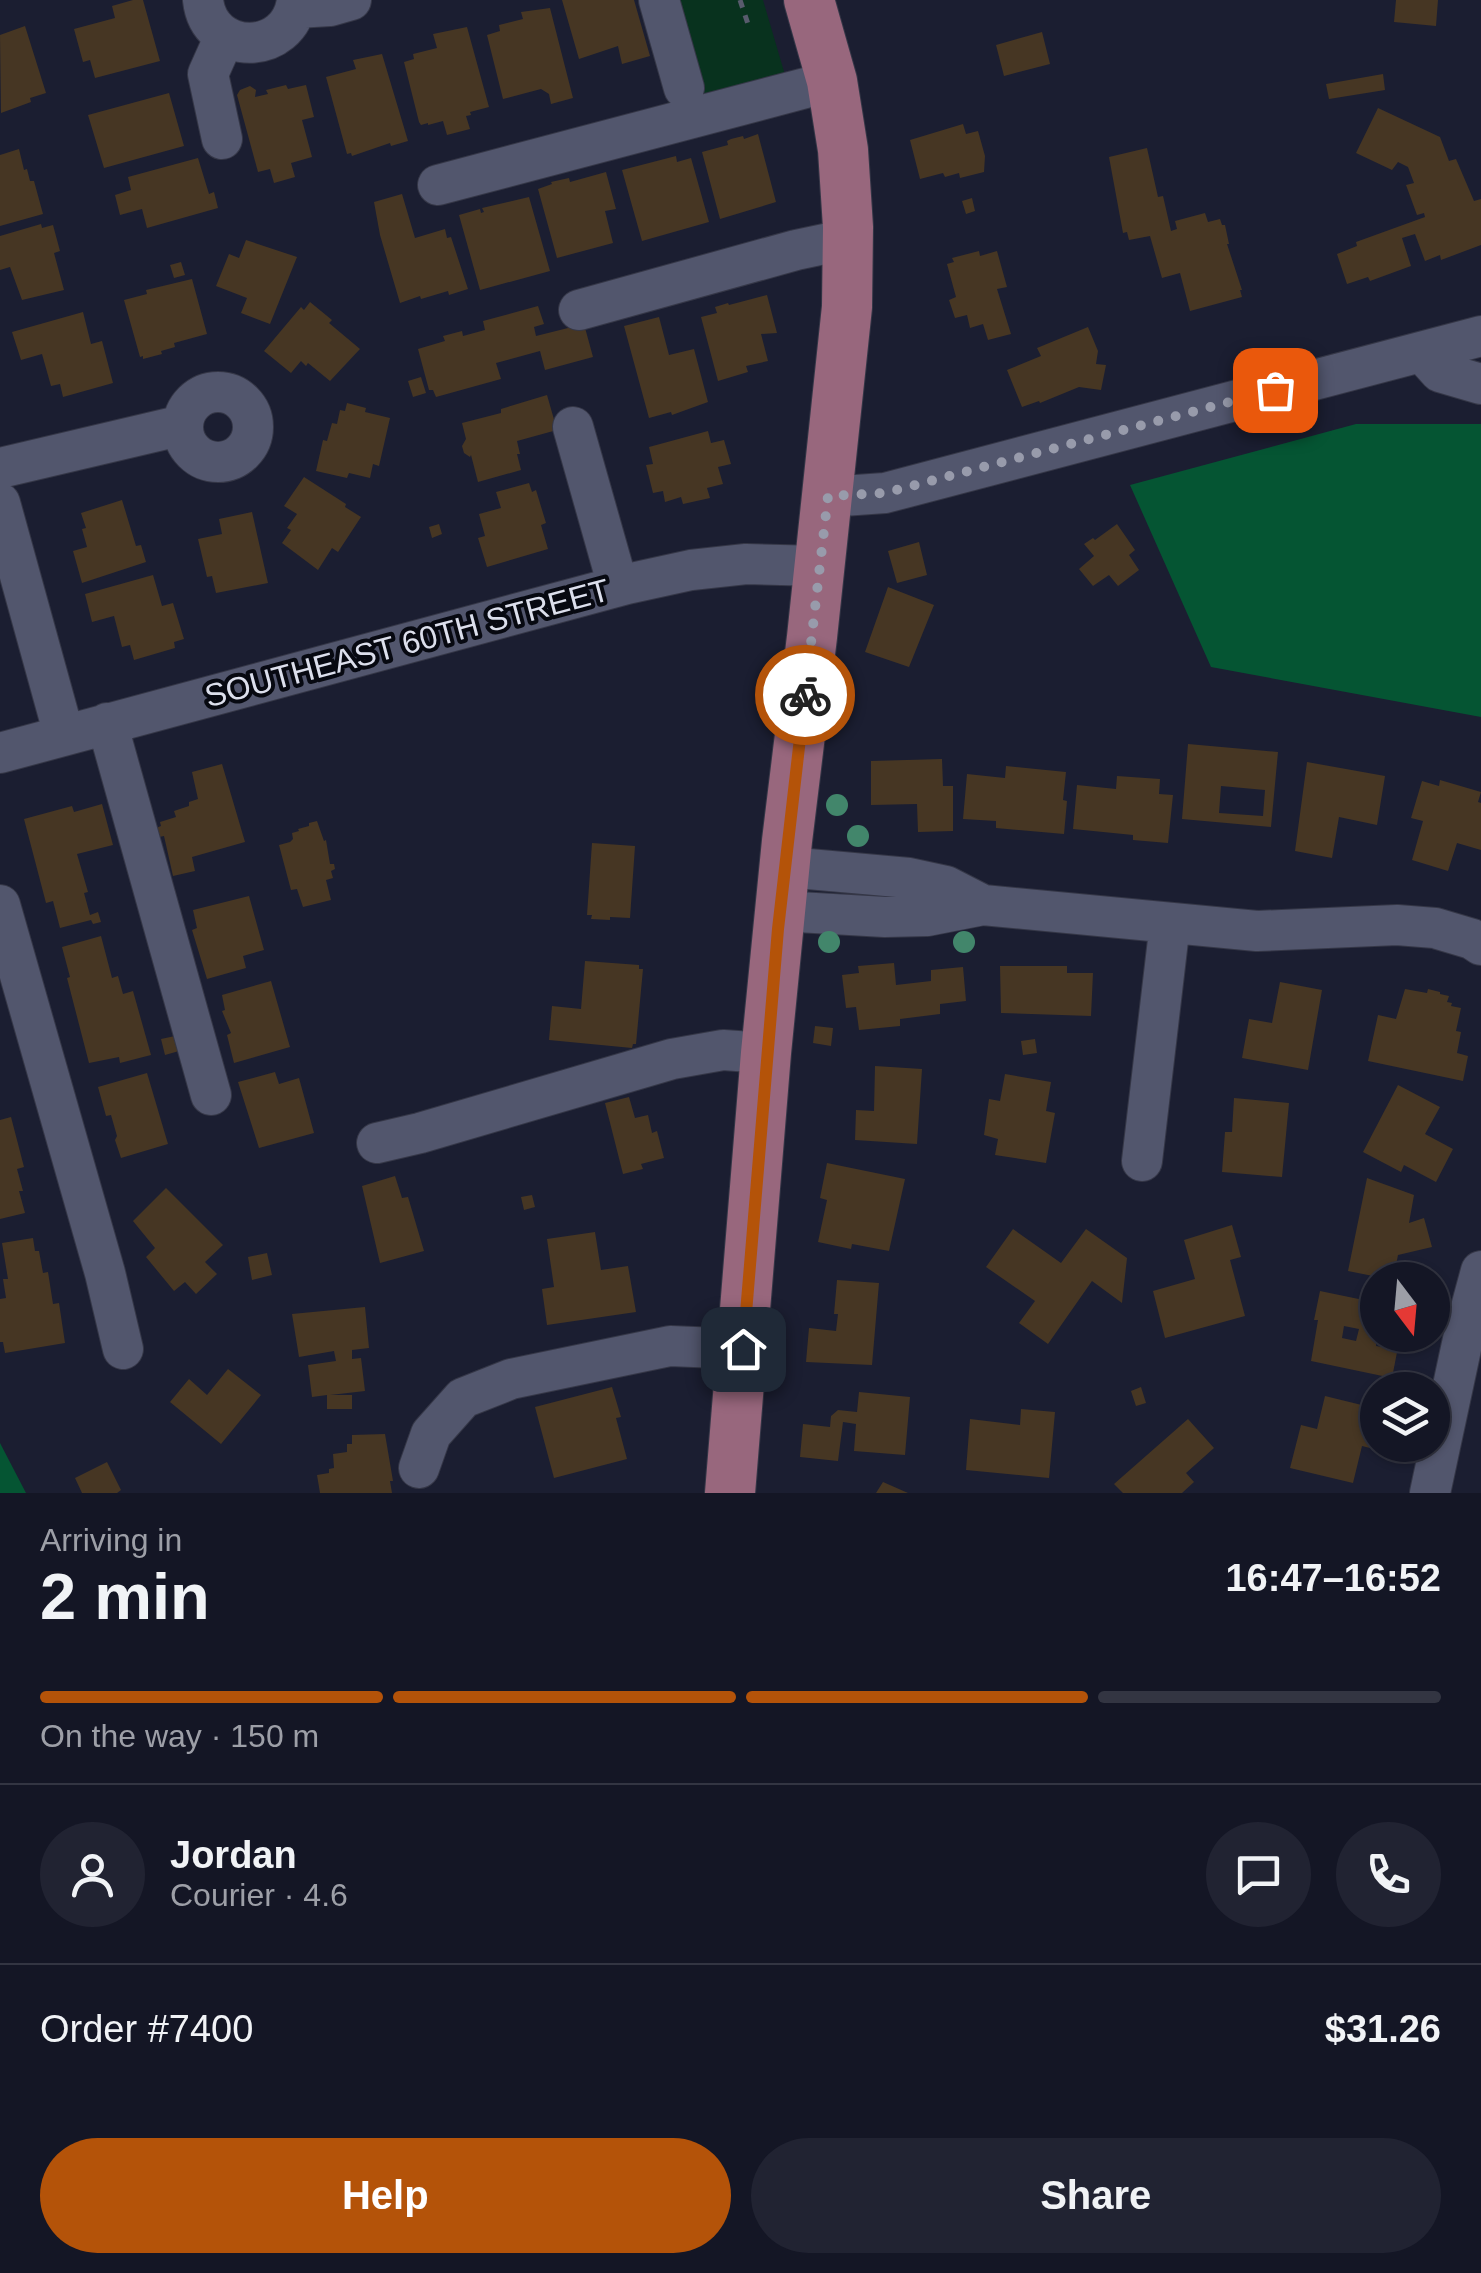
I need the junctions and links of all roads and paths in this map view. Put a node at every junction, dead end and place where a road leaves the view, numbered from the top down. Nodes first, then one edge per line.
1 (203, 0) edge
2 (351, 0) edge
3 (660, 0) edge
4 (740, 0) edge
5 (809, 0) edge
6 (296, 4) edge
7 (748, 24) dead end
8 (226, 36) junction
9 (832, 81) junction
10 (684, 88) dead end
11 (222, 140) dead end
12 (438, 186) dead end
13 (848, 239) junction
14 (580, 310) dead end
15 (1481, 336) edge
16 (1422, 352) junction
17 (1481, 384) edge
18 (183, 425) dead end
19 (573, 427) dead end
20 (0, 468) edge
21 (828, 496) junction
22 (0, 503) edge
23 (819, 566) junction
24 (618, 586) junction
25 (107, 724) junction
26 (64, 735) junction
27 (0, 753) edge
28 (783, 889) junction
29 (1170, 924) junction
30 (4, 931) edge
31 (1477, 942) edge
32 (766, 1053) junction
33 (210, 1096) dead end
34 (378, 1143) dead end
35 (1142, 1162) dead end
36 (1481, 1270) edge
37 (123, 1349) dead end
38 (743, 1349) junction
39 (419, 1468) dead end
40 (730, 1493) edge
41 (1430, 1493) edge

1 - 8 street
2 - 6 street
3 - 10 street
4 - 7 path
5 - 9 main road
6 - 8 street
8 - 11 street
9 - 12 street
9 - 13 main road
13 - 14 street
13 - 21 main road
15 - 16 street
16 - 17 street
16 - 21 street
18 - 20 street
19 - 24 street
21 - 23 main road
22 - 26 street
23 - 24 street, SOUTHEAST 60TH STREET
23 - 28 main road
24 - 25 street, SOUTHEAST 60TH STREET
25 - 26 street, SOUTHEAST 60TH STREET
25 - 33 street
26 - 27 street, SOUTHEAST 60TH STREET
28 - 29 street
28 - 32 main road
29 - 31 street
29 - 35 street
30 - 37 street
32 - 34 street
32 - 38 main road
36 - 41 street
38 - 39 street
38 - 40 main road

